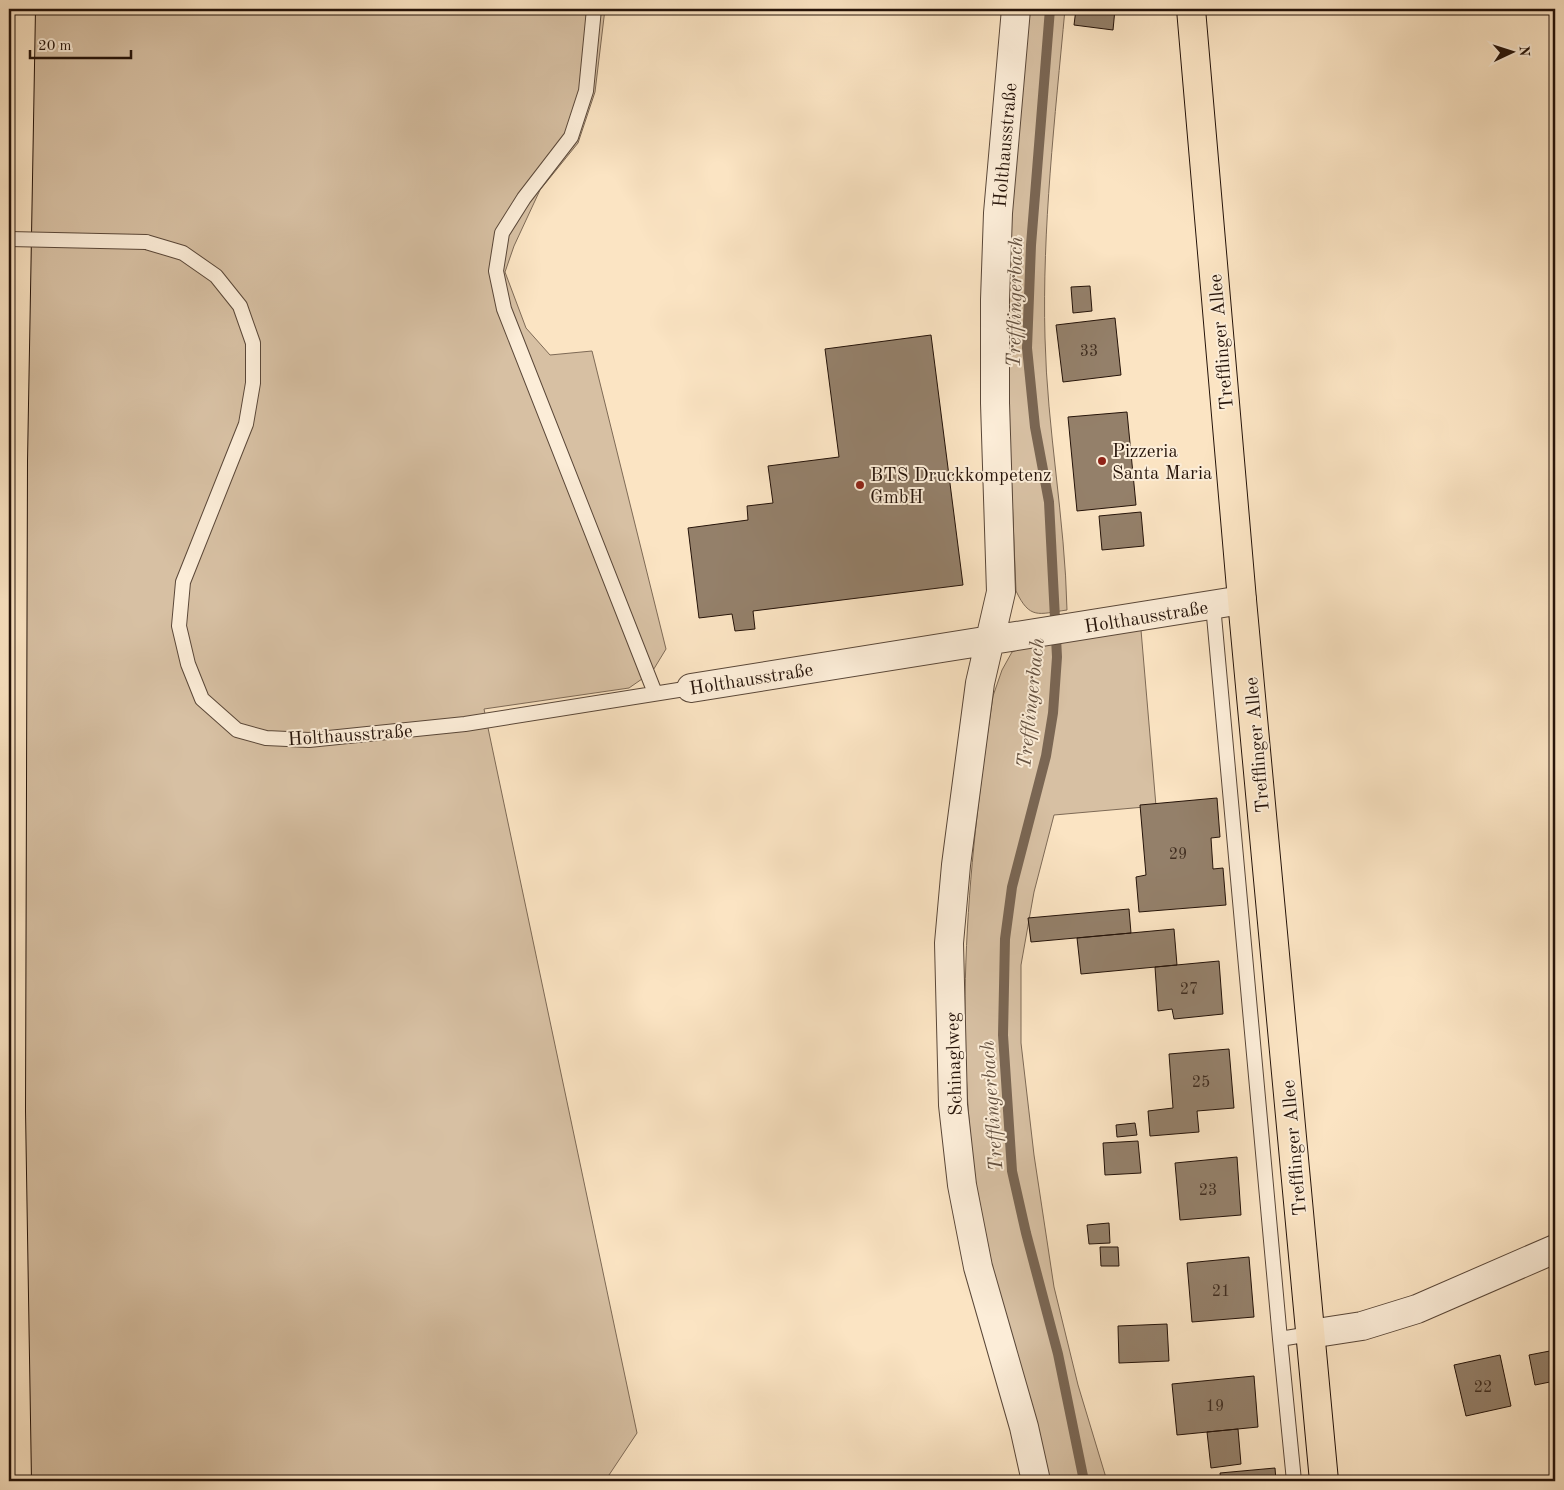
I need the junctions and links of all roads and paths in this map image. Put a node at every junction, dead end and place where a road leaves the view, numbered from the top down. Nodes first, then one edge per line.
1 (21, 9) edge
2 (594, 9) edge
3 (1016, 9) edge
4 (1191, 9) edge
5 (9, 239) edge
6 (1242, 600) junction
7 (1213, 605) junction
8 (991, 640) junction
9 (691, 688) joint
10 (655, 693) junction
11 (1555, 1249) edge
12 (1321, 1333) junction
13 (1280, 1339) junction
14 (17, 1481) edge
15 (1036, 1481) edge
16 (1294, 1481) edge
17 (1324, 1481) edge

1 - 14 main road
2 - 10 lane
3 - 8 street, Holthausstraße
4 - 6 main road, Trefflinger Allee
5 - 10 lane, Holthausstraße, bridge
6 - 7 street, Holthausstraße
6 - 12 main road, Trefflinger Allee
7 - 8 street, Holthausstraße
7 - 13 lane
8 - 9 street, Holthausstraße
8 - 15 street, Schinaglweg
9 - 10 lane, Holthausstraße
11 - 12 street
12 - 13 lane
12 - 17 main road, Trefflinger Allee
13 - 16 lane

